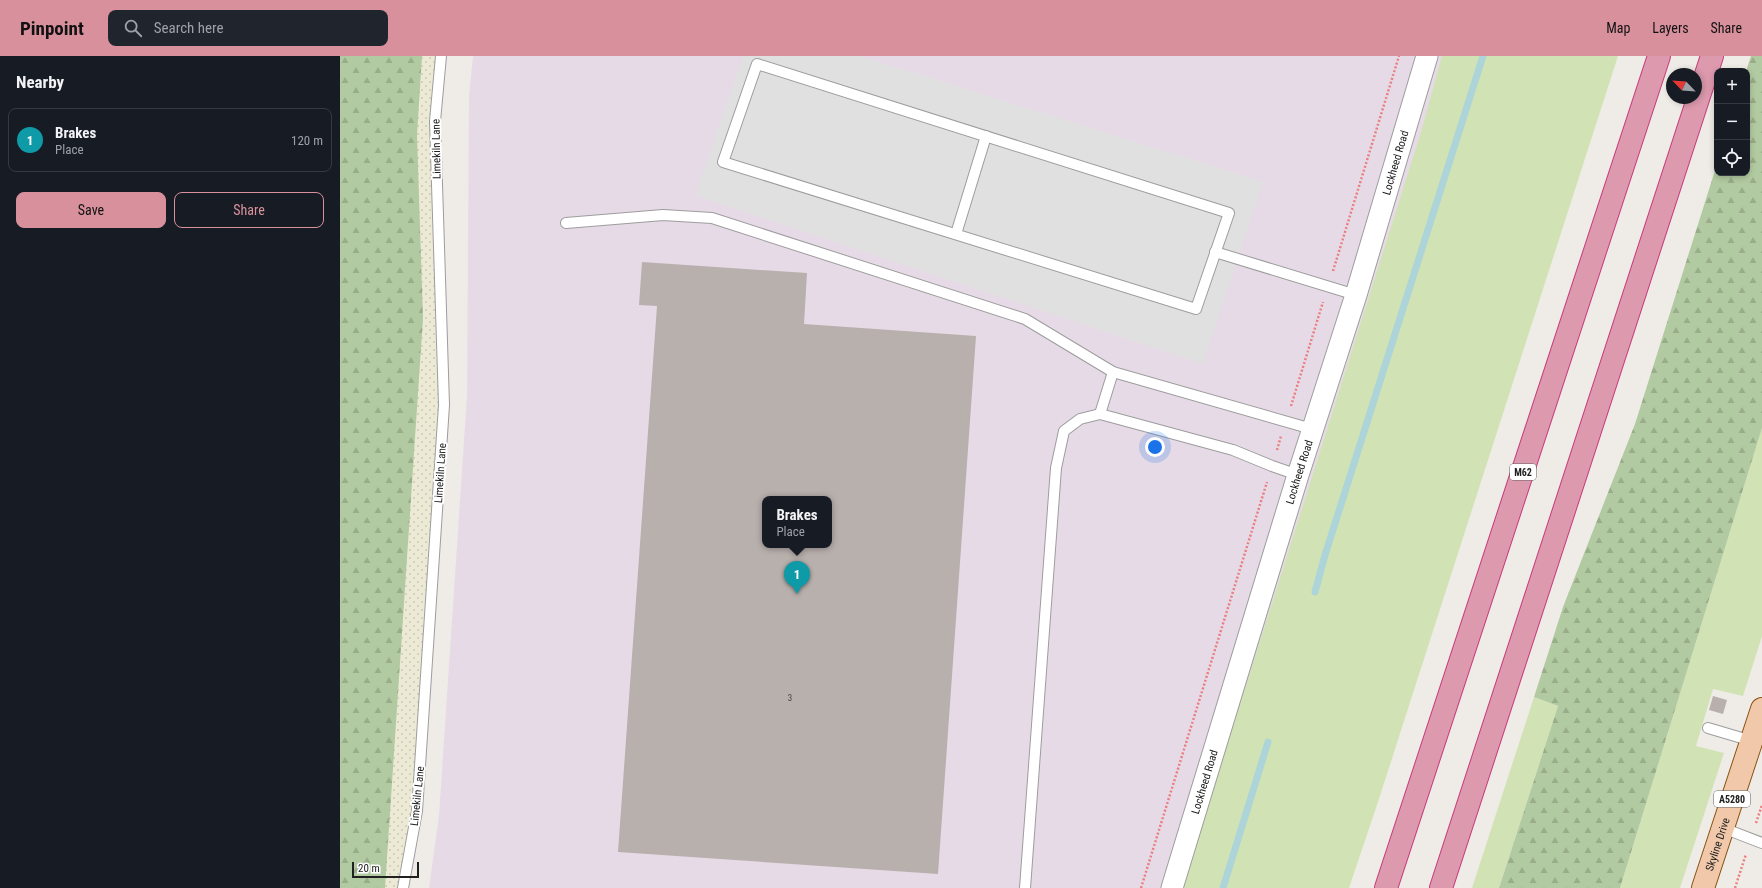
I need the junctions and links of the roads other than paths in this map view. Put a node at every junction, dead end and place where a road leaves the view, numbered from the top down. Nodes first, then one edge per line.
1 (441, 56) edge
2 (1427, 56) edge
3 (1659, 56) edge
4 (1712, 56) edge
5 (986, 136) junction
6 (566, 223) dead end
7 (956, 234) junction
8 (1215, 252) junction
9 (1356, 295) junction
10 (1113, 372) junction
11 (1100, 414) junction
12 (1312, 429) junction
13 (1298, 475) junction
14 (1762, 709) edge
15 (1708, 728) dead end
16 (1752, 740) junction
17 (1723, 828) junction
18 (1762, 843) edge
19 (403, 888) edge
20 (1025, 888) edge
21 (1172, 888) edge
22 (1386, 888) edge
23 (1441, 888) edge
24 (1703, 888) edge

1 - 19 lane, Limekiln Lane
2 - 9 street, Lockheed Road
3 - 22 highway, M62
4 - 23 highway
5 - 7 lane
5 - 7 lane
5 - 8 lane
6 - 10 lane
7 - 8 lane
8 - 9 lane
9 - 12 street, Lockheed Road
10 - 11 lane
10 - 12 lane
11 - 13 lane
11 - 20 lane
12 - 13 street, Lockheed Road
13 - 21 street, Lockheed Road
14 - 16 main road, Skyline Drive / A5280
15 - 16 lane
16 - 17 main road, Skyline Drive / A5280
17 - 18 lane
17 - 24 main road, Skyline Drive / A5280

